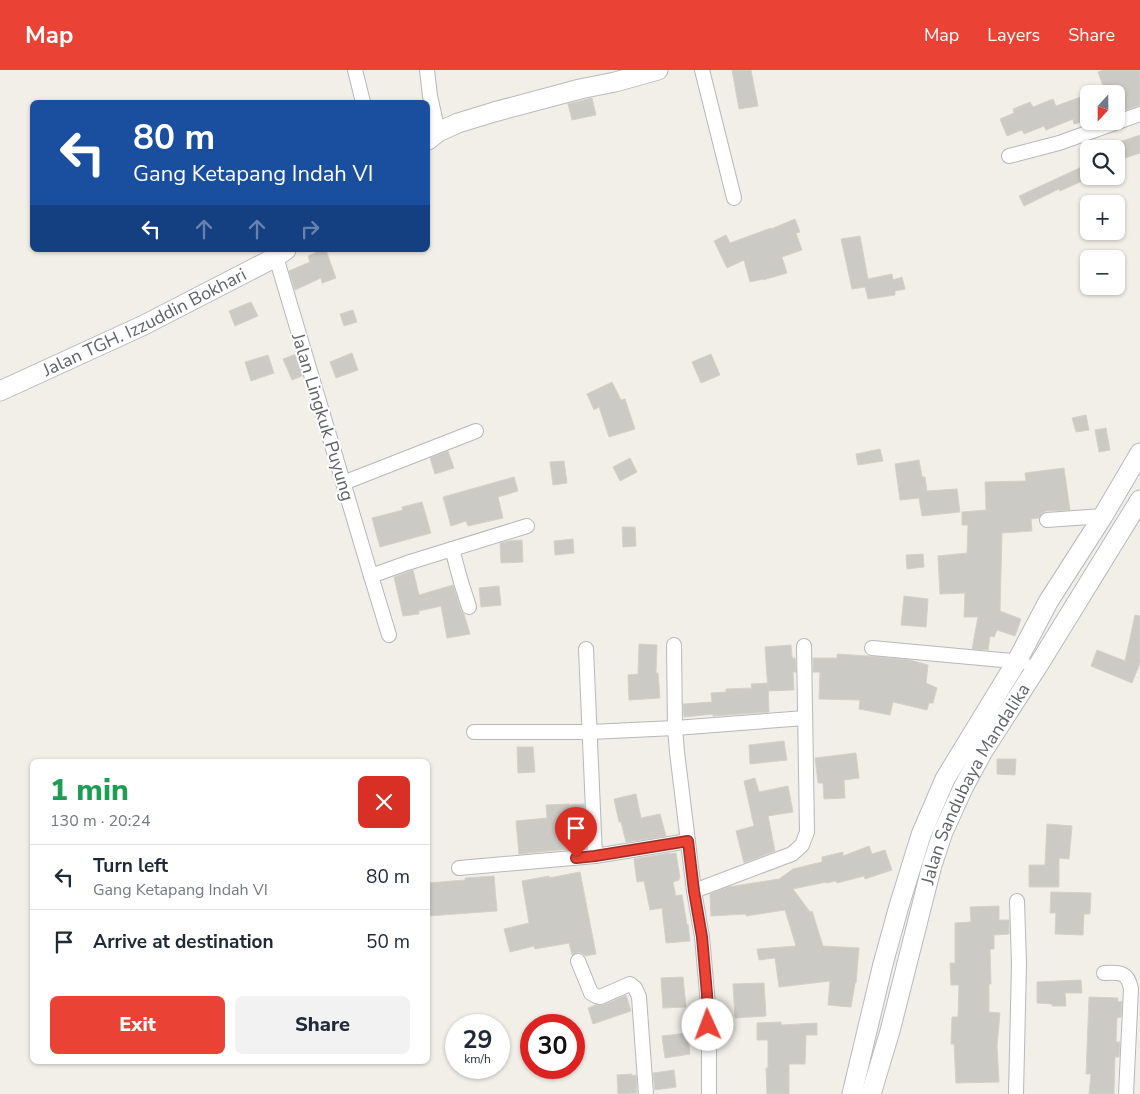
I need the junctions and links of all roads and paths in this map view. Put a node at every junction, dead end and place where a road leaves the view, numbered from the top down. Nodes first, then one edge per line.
1 (355, 70) edge
2 (427, 70) edge
3 (658, 70) edge
4 (702, 70) edge
5 (363, 100) edge
6 (1140, 114) edge
7 (433, 136) edge
8 (1010, 156) dead end
9 (734, 198) dead end
10 (281, 254) edge
11 (0, 391) edge
12 (476, 431) dead end
13 (1140, 453) edge
14 (343, 482) junction
15 (1140, 500) edge
16 (1103, 516) junction
17 (1047, 520) dead end
18 (526, 526) dead end
19 (452, 549) junction
20 (370, 576) junction
21 (469, 607) dead end
22 (390, 635) dead end
23 (674, 646) dead end
24 (804, 646) dead end
25 (872, 648) dead end
26 (586, 649) dead end
27 (1017, 661) junction
28 (1039, 664) junction
29 (805, 718) junction
30 (675, 728) junction
31 (474, 732) dead end
32 (590, 732) junction
33 (688, 841) junction
34 (595, 856) junction
35 (459, 868) dead end
36 (694, 891) junction
37 (1017, 900) dead end
38 (578, 961) dead end
39 (1104, 973) dead end
40 (646, 1094) edge
41 (709, 1094) edge
42 (852, 1094) edge
43 (872, 1094) edge
44 (1016, 1094) edge
45 (1126, 1094) edge

1 - 5 street
2 - 7 street
3 - 7 main road
4 - 9 street
6 - 8 street
10 - 11 main road, Jalan TGH. Izzuddin Bokhari
10 - 14 street, Jalan Lingkuk Puyung
12 - 14 street
13 - 16 main road
14 - 20 street, Jalan Lingkuk Puyung
15 - 28 main road, Jalan Sandubaya Mandalika
16 - 17 street
16 - 27 main road
18 - 19 street
19 - 20 street
19 - 21 street
20 - 22 street, Jalan Lingkuk Puyung
23 - 30 street
24 - 29 street
25 - 27 street
26 - 32 street
27 - 28 street
27 - 42 main road
28 - 43 main road, Jalan Sandubaya Mandalika
29 - 30 street
29 - 36 street
30 - 32 street
30 - 33 street
31 - 32 street
32 - 34 street
33 - 34 street
33 - 36 street
34 - 35 street
36 - 41 street
37 - 44 street
38 - 40 street
39 - 45 street

